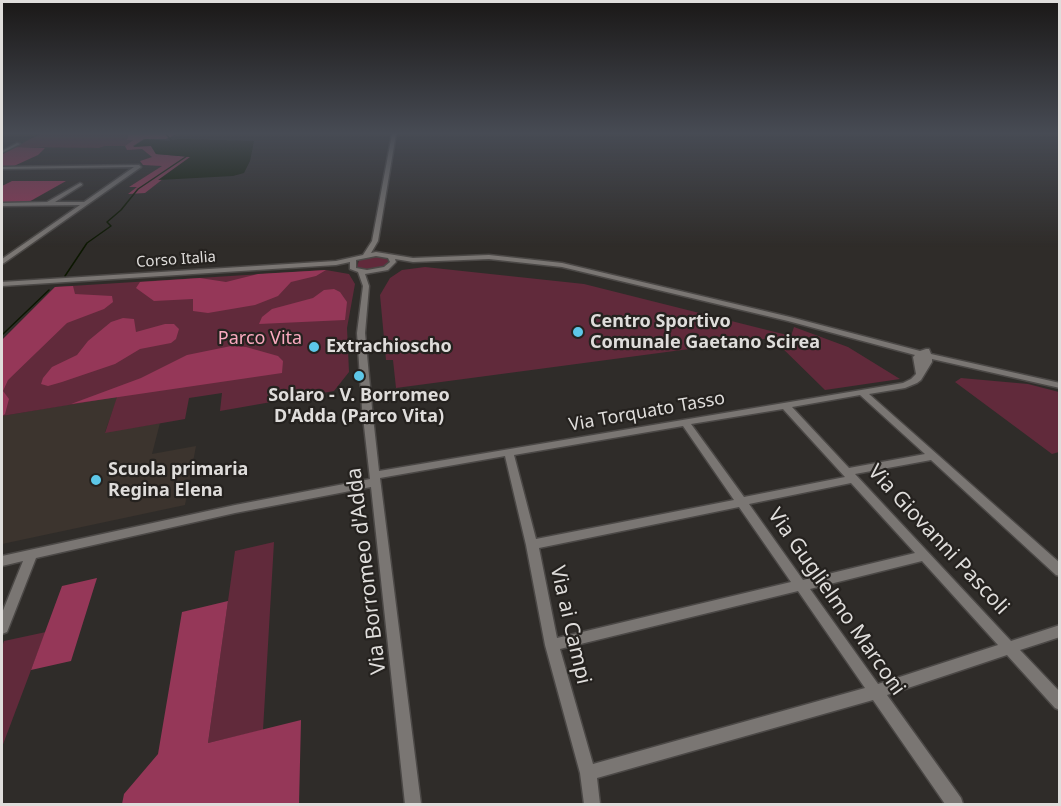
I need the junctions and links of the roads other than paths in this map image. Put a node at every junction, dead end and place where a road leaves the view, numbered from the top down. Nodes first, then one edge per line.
1 (131, 172) edge
2 (387, 172) edge
3 (80, 184) dead end
4 (84, 203) junction
5 (2, 204) edge
6 (47, 204) junction
7 (379, 220) junction
8 (366, 255) junction
9 (387, 256) junction
10 (504, 258) junction
11 (2, 262) edge
12 (353, 265) junction
13 (386, 269) junction
14 (361, 272) junction
15 (2, 286) edge
16 (834, 331) junction
17 (361, 333) junction
18 (924, 357) junction
19 (1029, 378) junction
20 (1059, 386) edge
21 (862, 392) junction
22 (785, 405) junction
23 (685, 422) junction
24 (509, 454) junction
25 (934, 456) junction
26 (850, 476) junction
27 (376, 478) junction
28 (741, 502) junction
29 (532, 545) junction
30 (32, 554) junction
31 (924, 556) junction
32 (2, 561) edge
33 (1059, 571) edge
34 (801, 587) junction
35 (2, 628) edge
36 (1059, 631) edge
37 (552, 645) junction
38 (1008, 648) junction
39 (875, 692) junction
40 (1059, 703) edge
41 (588, 773) junction
42 (413, 804) edge
43 (591, 804) edge
44 (954, 804) edge

1 - 4 street
2 - 7 street
3 - 6 street
4 - 6 street
4 - 11 street
5 - 6 street
7 - 8 street
7 - 9 street
8 - 9 street
8 - 12 street
9 - 10 street
9 - 13 street, Via Borromeo d'Adda
10 - 13 street
10 - 16 street
12 - 14 street
12 - 15 street, Corso Italia
13 - 14 street
13 - 17 street, Via Borromeo d'Adda
14 - 17 street, Via Borromeo d'Adda
16 - 18 street
16 - 18 street
17 - 27 street, Via Borromeo d'Adda
18 - 19 street
18 - 19 street
18 - 21 street, Via Torquato Tasso
19 - 20 street
21 - 22 street, Via Torquato Tasso
21 - 25 street
22 - 23 street, Via Torquato Tasso
22 - 26 street, Via Giovanni Pascoli
23 - 24 street, Via Torquato Tasso
23 - 28 street, Via Guglielmo Marconi
24 - 27 street, Via Torquato Tasso
24 - 29 street, Via ai Campi
25 - 26 street
25 - 33 street
26 - 28 street
26 - 31 street, Via Giovanni Pascoli
27 - 30 street, Via Torquato Tasso
27 - 42 street, Via Borromeo d'Adda
28 - 29 street
28 - 34 street, Via Guglielmo Marconi
29 - 37 street, Via ai Campi
30 - 32 street, Via Torquato Tasso
30 - 35 street
31 - 34 street
31 - 38 street, Via Giovanni Pascoli
34 - 37 street
34 - 39 street, Via Guglielmo Marconi
36 - 38 street
37 - 41 street, Via ai Campi
38 - 39 street
38 - 40 street, Via Giovanni Pascoli
39 - 41 street
39 - 44 street, Via Guglielmo Marconi
41 - 43 street, Via ai Campi

